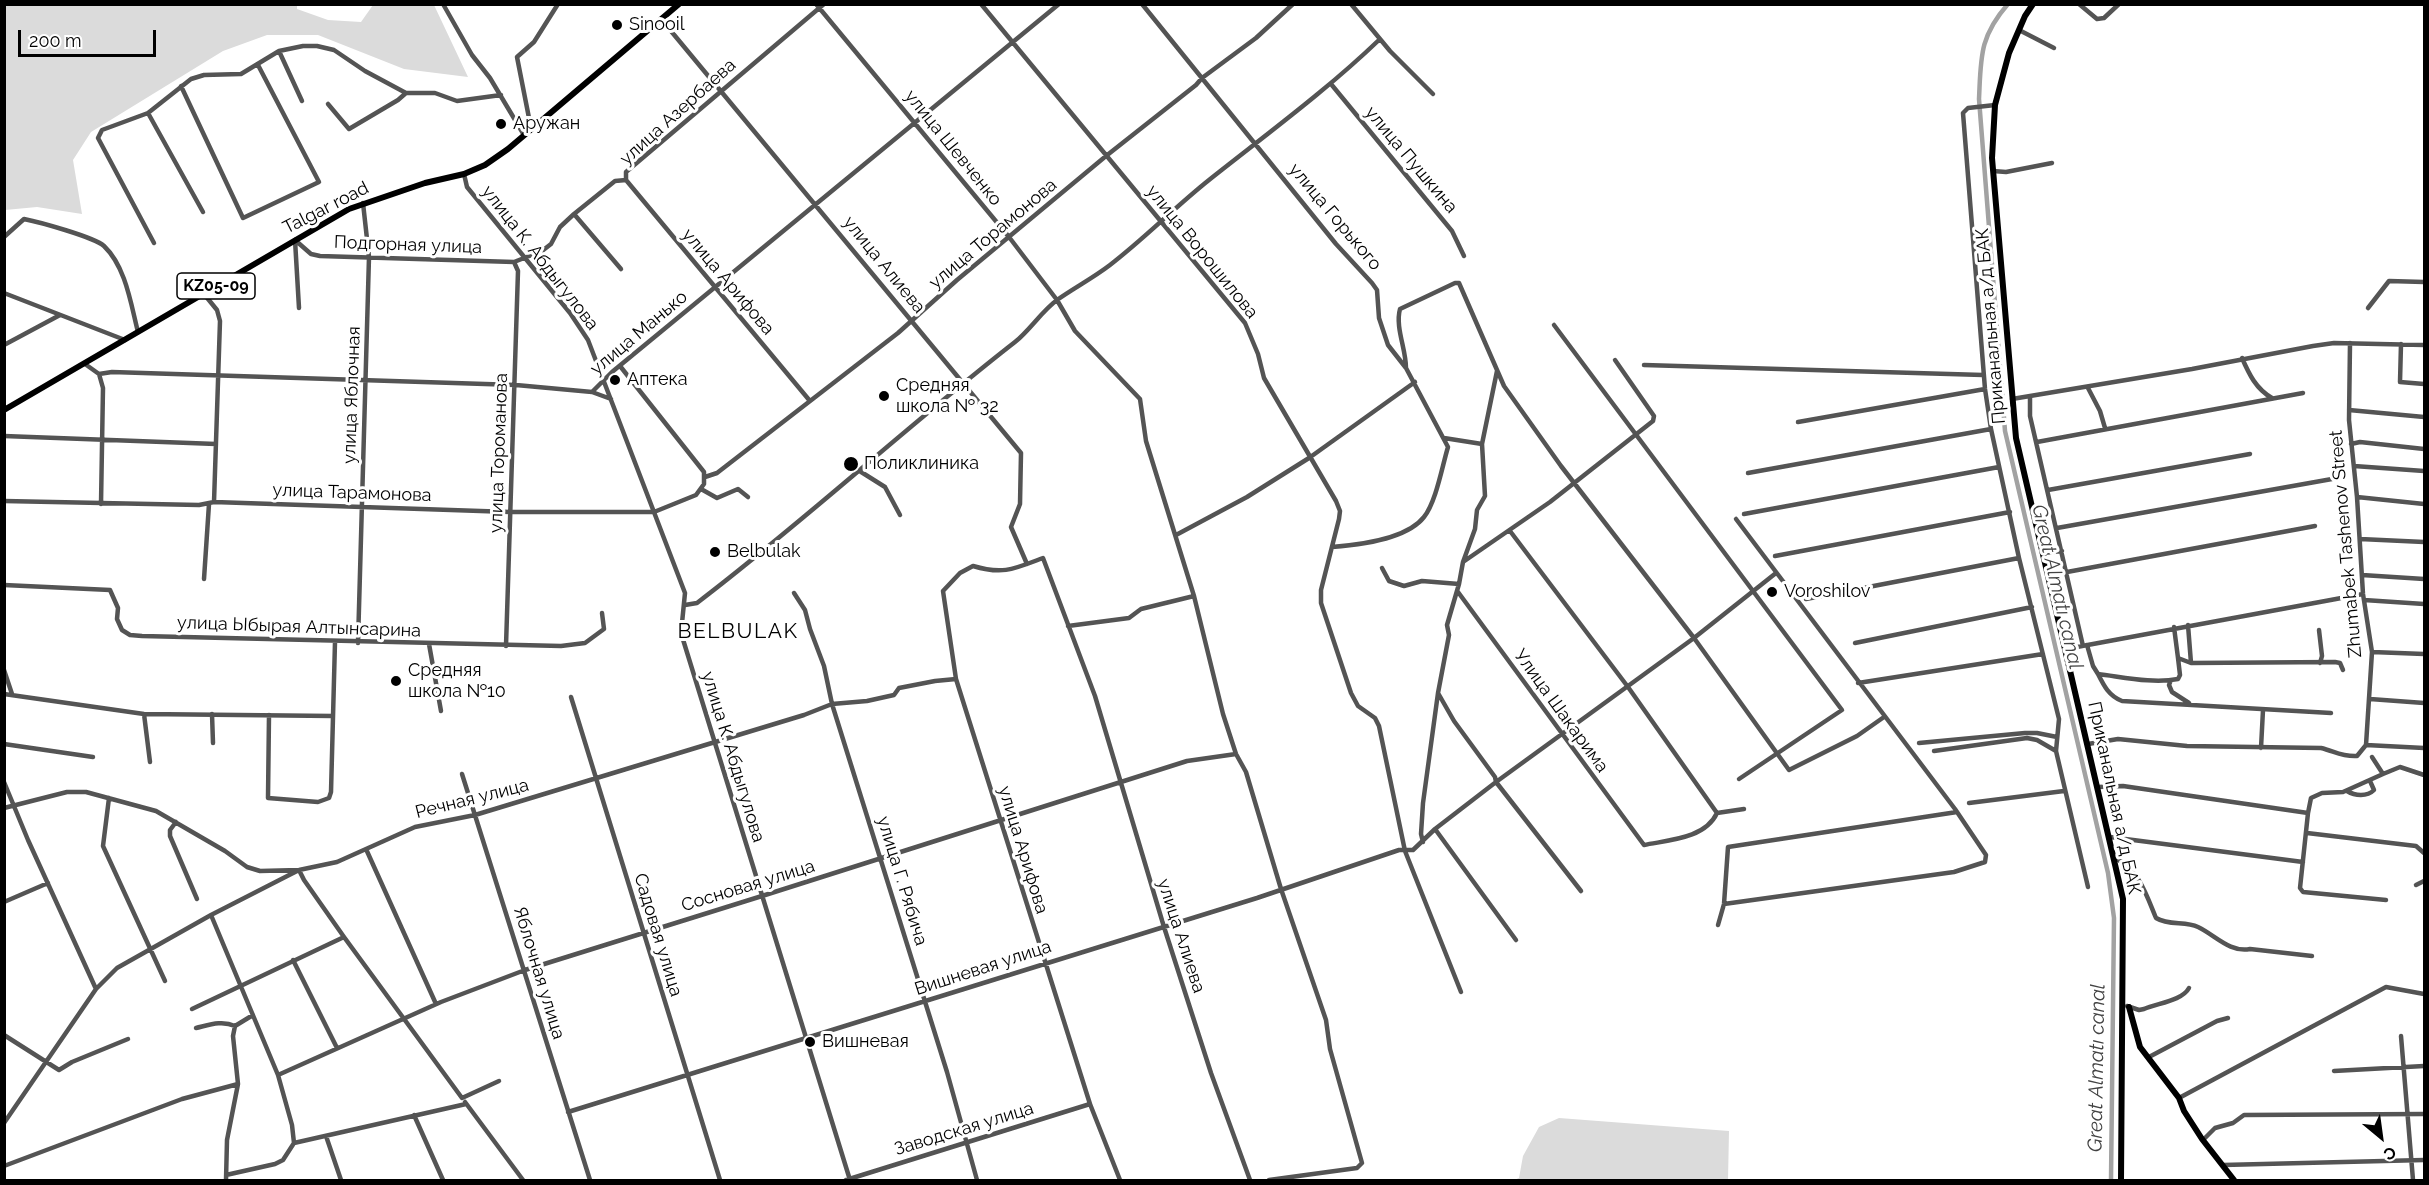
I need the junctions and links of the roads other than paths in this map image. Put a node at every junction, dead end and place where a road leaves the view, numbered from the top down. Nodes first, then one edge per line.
1 (443, 4) edge
2 (558, 4) edge
3 (679, 4) edge
4 (981, 4) edge
5 (1059, 4) edge
6 (1142, 4) edge
7 (1293, 4) edge
8 (1351, 4) edge
9 (2032, 4) edge
10 (2079, 4) edge
11 (2119, 4) edge
12 (820, 6) edge
13 (661, 19) junction
14 (2019, 30) junction
15 (1380, 39) junction
16 (1013, 43) junction
17 (2054, 48) dead end
18 (279, 51) junction
19 (258, 65) junction
20 (1202, 78) junction
21 (1331, 84) junction
22 (181, 86) junction
23 (722, 90) junction
24 (406, 93) junction
25 (1433, 94) dead end
26 (501, 95) junction
27 (302, 101) dead end
28 (328, 104) dead end
29 (1995, 105) junction
30 (148, 112) junction
31 (915, 123) junction
32 (523, 132) junction
33 (1256, 144) junction
34 (1107, 156) junction
35 (2052, 163) dead end
36 (1993, 171) junction
37 (464, 174) junction
38 (626, 180) junction
39 (363, 203) junction
40 (817, 204) junction
41 (203, 212) dead end
42 (574, 214) junction
43 (1161, 223) junction
44 (4, 237) edge
45 (1008, 237) junction
46 (295, 240) junction
47 (154, 243) dead end
48 (1464, 256) dead end
49 (369, 257) junction
50 (526, 259) junction
51 (514, 262) junction
52 (621, 269) dead end
53 (2424, 282) edge
54 (715, 287) junction
55 (4, 293) edge
56 (204, 294) junction
57 (1057, 300) junction
58 (299, 308) dead end
59 (2368, 308) dead end
60 (60, 315) junction
61 (912, 320) junction
62 (1554, 325) dead end
63 (138, 332) junction
64 (125, 340) junction
65 (2349, 343) junction
66 (2401, 344) junction
67 (5, 345) edge
68 (2424, 345) edge
69 (2242, 358) junction
70 (1615, 360) dead end
71 (85, 364) junction
72 (1644, 365) dead end
73 (620, 366) junction
74 (1406, 368) junction
75 (1497, 371) junction
76 (99, 374) junction
77 (218, 375) junction
78 (1983, 375) junction
79 (367, 380) junction
80 (604, 380) junction
81 (964, 382) junction
82 (1415, 382) junction
83 (2424, 384) edge
84 (516, 385) junction
85 (2088, 388) junction
86 (1985, 389) junction
87 (592, 392) junction
88 (2303, 393) dead end
89 (2030, 397) junction
90 (2272, 398) junction
91 (611, 399) junction
92 (2012, 399) junction
93 (810, 401) junction
94 (4, 410) edge
95 (2349, 410) junction
96 (2424, 417) edge
97 (1798, 422) dead end
98 (2105, 428) junction
99 (1991, 429) junction
100 (1637, 433) junction
101 (4, 436) edge
102 (1444, 438) junction
103 (103, 439) junction
104 (2037, 442) junction
105 (216, 444) junction
106 (1482, 444) junction
107 (2351, 444) junction
108 (2424, 449) edge
109 (2250, 454) dead end
110 (1310, 458) junction
111 (2354, 466) junction
112 (1999, 467) junction
113 (858, 470) junction
114 (2424, 471) edge
115 (1748, 473) dead end
116 (705, 477) junction
117 (2331, 479) dead end
118 (1574, 482) junction
119 (701, 489) junction
120 (2048, 490) junction
121 (748, 497) dead end
122 (2357, 497) junction
123 (4, 501) edge
124 (211, 503) junction
125 (101, 504) junction
126 (2424, 504) edge
127 (362, 506) junction
128 (510, 512) junction
129 (654, 512) junction
130 (2010, 512) junction
131 (1744, 514) dead end
132 (900, 515) dead end
133 (1736, 519) dead end
134 (2315, 526) dead end
135 (2057, 528) junction
136 (1510, 531) junction
137 (1176, 535) junction
138 (2360, 538) junction
139 (2424, 542) edge
140 (1332, 547) junction
141 (2062, 551) junction
142 (2043, 553) junction
143 (1775, 556) dead end
144 (2019, 558) junction
145 (1463, 562) junction
146 (1027, 564) junction
147 (1382, 568) dead end
148 (686, 571) dead end
149 (2067, 572) junction
150 (1776, 573) junction
151 (679, 575) junction
152 (2362, 575) junction
153 (204, 579) dead end
154 (2424, 579) edge
155 (1459, 584) junction
156 (4, 585) edge
157 (1753, 591) junction
158 (1458, 592) junction
159 (794, 593) dead end
160 (1194, 596) junction
161 (2363, 597) junction
162 (1806, 599) dead end
163 (2424, 604) edge
164 (684, 605) junction
165 (2032, 607) junction
166 (602, 613) dead end
167 (2188, 625) junction
168 (1068, 627) junction
169 (2174, 627) junction
170 (2319, 630) dead end
171 (1694, 638) junction
172 (335, 642) junction
173 (358, 643) junction
174 (1855, 643) dead end
175 (429, 644) junction
176 (506, 646) junction
177 (2085, 646) junction
178 (2066, 649) junction
179 (2372, 652) junction
180 (2043, 654) junction
181 (2424, 654) edge
182 (2178, 658) junction
183 (2191, 663) junction
184 (2320, 663) junction
185 (4, 670) edge
186 (2343, 670) dead end
187 (2098, 674) junction
188 (956, 679) junction
189 (2172, 680) junction
190 (1858, 683) junction
191 (1628, 687) junction
192 (1438, 693) junction
193 (4, 694) edge
194 (12, 694) junction
195 (572, 697) dead end
196 (2370, 699) junction
197 (2424, 703) edge
198 (832, 704) junction
199 (2191, 705) junction
200 (2263, 710) junction
201 (441, 711) dead end
202 (2331, 713) dead end
203 (144, 714) junction
204 (212, 714) junction
205 (269, 715) junction
206 (333, 716) junction
207 (1884, 717) junction
208 (1562, 735) junction
209 (2057, 737) junction
210 (714, 742) junction
211 (213, 743) dead end
212 (1919, 743) dead end
213 (4, 744) edge
214 (2088, 744) junction
215 (2366, 745) junction
216 (2261, 748) junction
217 (2424, 748) edge
218 (1934, 751) dead end
219 (2056, 752) junction
220 (1236, 754) junction
221 (1779, 754) junction
222 (93, 757) dead end
223 (2372, 757) dead end
224 (150, 762) dead end
225 (462, 774) dead end
226 (2383, 774) junction
227 (2424, 775) edge
228 (596, 779) junction
229 (1739, 779) dead end
230 (2370, 781) junction
231 (4, 782) edge
232 (1496, 782) junction
233 (1120, 783) junction
234 (2098, 787) junction
235 (2064, 791) junction
236 (2347, 791) junction
237 (109, 798) junction
238 (1969, 803) dead end
239 (14, 805) junction
240 (4, 808) edge
241 (1744, 809) dead end
242 (1957, 812) junction
243 (1717, 813) junction
244 (2308, 813) junction
245 (475, 815) junction
246 (1000, 821) junction
247 (176, 822) junction
248 (1435, 829) junction
249 (2307, 833) junction
250 (2110, 837) junction
251 (1423, 842) junction
252 (2416, 846) junction
253 (2424, 846) edge
254 (366, 849) junction
255 (1406, 852) junction
256 (2424, 853) edge
257 (2115, 858) junction
258 (882, 859) junction
259 (2303, 862) junction
260 (299, 870) junction
261 (2424, 881) edge
262 (48, 883) junction
263 (2416, 885) dead end
264 (2088, 887) dead end
265 (1281, 890) junction
266 (1581, 891) dead end
267 (762, 896) junction
268 (197, 900) dead end
269 (2386, 900) dead end
270 (4, 902) edge
271 (1724, 904) junction
272 (211, 915) junction
273 (1718, 925) dead end
274 (1164, 927) junction
275 (644, 933) junction
276 (344, 937) junction
277 (1516, 940) dead end
278 (150, 948) junction
279 (2312, 956) dead end
280 (293, 960) junction
281 (1045, 963) junction
282 (525, 970) junction
283 (165, 981) dead end
284 (240, 985) junction
285 (2189, 988) dead end
286 (96, 989) junction
287 (1461, 992) dead end
288 (2424, 994) edge
289 (925, 1001) junction
290 (436, 1004) junction
291 (2125, 1006) junction
292 (192, 1009) dead end
293 (253, 1015) junction
294 (404, 1018) junction
295 (2228, 1018) dead end
296 (235, 1026) junction
297 (196, 1028) dead end
298 (4, 1035) edge
299 (2401, 1035) dead end
300 (806, 1038) junction
301 (128, 1039) dead end
302 (337, 1048) junction
303 (2149, 1057) junction
304 (46, 1062) junction
305 (2403, 1066) junction
306 (2424, 1066) edge
307 (2334, 1071) dead end
308 (278, 1075) junction
309 (688, 1076) junction
310 (499, 1081) dead end
311 (238, 1084) junction
312 (462, 1098) junction
313 (2179, 1098) junction
314 (466, 1104) junction
315 (1090, 1104) junction
316 (568, 1112) junction
317 (2406, 1114) junction
318 (2424, 1114) edge
319 (414, 1115) junction
320 (4, 1123) edge
321 (326, 1136) junction
322 (2203, 1140) junction
323 (967, 1142) junction
324 (294, 1143) junction
325 (2411, 1160) junction
326 (2424, 1160) edge
327 (2223, 1165) junction
328 (4, 1166) edge
329 (226, 1178) edge
330 (341, 1180) edge
331 (443, 1180) edge
332 (523, 1180) edge
333 (590, 1180) edge
334 (720, 1180) edge
335 (849, 1180) edge
336 (977, 1180) edge
337 (1120, 1180) edge
338 (1250, 1180) edge
339 (1269, 1180) edge
340 (2121, 1180) edge
341 (2234, 1180) edge
342 (2413, 1180) edge

1 - 26 street
2 - 32 street
3 - 13 main road, Talgar road / KZ05-09
4 - 16 street, улица Ворошилова
5 - 16 street, улица Манько
6 - 20 street, улица Горького
7 - 20 street, улица Торамонова
8 - 15 street
9 - 14 main road, Приканальная а/д БАК
10 - 11 street
12 - 23 street, улица Азербаева
12 - 31 street, улица Шевченко
13 - 23 street, улица Алиева
13 - 32 main road, Talgar road / KZ05-09
14 - 17 street
14 - 29 main road, Приканальная а/д БАК
15 - 21 street
15 - 25 street
16 - 31 street, улица Манько
16 - 34 street, улица Ворошилова
18 - 19 street
18 - 24 street
18 - 27 street
19 - 22 street
19 - 22 street
20 - 33 street, улица Горького
20 - 34 street, улица Торамонова
21 - 33 street
21 - 48 street, улица Пушкина
22 - 30 street
23 - 38 street, улица Азербаева
23 - 40 street, улица Алиева
24 - 26 street
24 - 28 street
26 - 32 street
29 - 36 main road, Приканальная а/д БАК
29 - 78 street
30 - 41 street
30 - 47 street
31 - 40 street, улица Манько
31 - 45 street, улица Шевченко
32 - 37 main road, Talgar road / KZ05-09
33 - 43 street
33 - 74 street, улица Горького
34 - 43 street, улица Ворошилова
34 - 45 street, улица Торамонова
35 - 36 street
36 - 92 main road, Приканальная а/д БАК
37 - 39 main road, Talgar road / KZ05-09
37 - 50 street, улица К. Абдыгулова
38 - 42 street, улица Азербаева
38 - 54 street, улица Арифова
39 - 46 main road, Talgar road / KZ05-09
39 - 49 street, улица Яблочная
40 - 54 street, улица Манько
40 - 61 street, улица Алиева
42 - 50 street, улица Азербаева
42 - 52 street
43 - 57 street
43 - 110 street, улица Ворошилова
44 - 63 street
45 - 57 street, улица Шевченко
45 - 61 street, улица Торамонова
46 - 49 street, Подгорная улица
46 - 56 main road, Talgar road / KZ05-09
46 - 58 street
49 - 51 street, Подгорная улица
49 - 79 street, улица Яблочная
50 - 51 street, Подгорная улица
50 - 80 street, улица К. Абдыгулова
51 - 84 street, улица Тороманова
53 - 59 street
54 - 73 street, улица Манько
54 - 93 street, улица Арифова
55 - 60 street
56 - 63 main road, Talgar road / KZ05-09
56 - 77 street
57 - 81 street
57 - 137 street, улица Шевченко
60 - 64 street
60 - 67 street
61 - 81 street, улица Алиева
61 - 93 street, улица Торамонова
62 - 100 street
63 - 64 main road, Talgar road / KZ05-09
64 - 71 main road, Talgar road / KZ05-09
65 - 66 street
65 - 69 street
65 - 95 street, Zhumabek Tashenov Street
66 - 68 street
66 - 83 street
69 - 85 street
69 - 90 street
70 - 100 street
71 - 76 street
71 - 94 main road, Talgar road / KZ05-09
72 - 78 street
73 - 80 street, улица Манько
73 - 116 street
74 - 75 street
74 - 82 street, улица Горького
75 - 106 street
75 - 118 street
76 - 77 street, улица Манько
76 - 103 street
77 - 79 street, улица Манько
77 - 105 street
78 - 86 street
79 - 84 street, улица Манько
79 - 127 street, улица Яблочная
80 - 87 street, улица Манько
80 - 91 street, улица К. Абдыгулова
81 - 113 street
81 - 146 street, улица Алиева
82 - 102 street, улица Горького
82 - 110 street
84 - 87 street, улица Манько
84 - 128 street, улица Тороманова
85 - 89 street
85 - 98 street
86 - 97 street
86 - 99 street
87 - 91 street
88 - 90 street
89 - 92 street
89 - 104 street
90 - 98 street
91 - 129 street, улица К. Абдыгулова
92 - 142 main road, Приканальная а/д БАК
93 - 116 street, улица Торамонова
95 - 96 street
95 - 107 street, Zhumabek Tashenov Street
98 - 104 street
99 - 112 street
99 - 115 street
100 - 118 street
100 - 157 street
101 - 103 street
102 - 106 street
102 - 140 street
103 - 105 street
103 - 125 street
104 - 120 street
105 - 124 street
106 - 145 street
107 - 108 street
107 - 111 street, Zhumabek Tashenov Street
109 - 120 street
110 - 137 street
110 - 140 street, улица Ворошилова
111 - 114 street
111 - 122 street, Zhumabek Tashenov Street
112 - 130 street
112 - 131 street
113 - 132 street
113 - 164 street
116 - 119 street
117 - 135 street
118 - 136 street
118 - 171 street
119 - 121 street
119 - 129 street, улица Тарамонова
120 - 135 street
122 - 126 street
122 - 138 street, Zhumabek Tashenov Street
123 - 125 street, улица Тарамонова
124 - 125 street, улица Тарамонова
124 - 127 street, улица Тарамонова
124 - 153 street
127 - 128 street, улица Тарамонова
127 - 173 street, улица Яблочная
128 - 129 street, улица Тарамонова
128 - 176 street, улица Тороманова
129 - 151 street, улица К. Абдыгулова
130 - 143 street
130 - 144 street
133 - 150 street
134 - 149 street
135 - 141 street
136 - 145 street
136 - 191 street
137 - 160 street, улица Шевченко
138 - 139 street
138 - 152 street, Zhumabek Tashenov Street
140 - 255 street, улица Ворошилова
141 - 142 street
141 - 149 street
142 - 178 main road, Приканальная а/д БАК
144 - 162 street
144 - 165 street
145 - 155 street
146 - 168 street, улица Алиева
146 - 188 street, улица Арифова
147 - 155 street
148 - 151 street
149 - 177 street
150 - 157 street, Вишневая улица
150 - 190 street
151 - 164 street, улица К. Абдыгулова
152 - 154 street
152 - 161 street, Zhumabek Tashenov Street
155 - 158 street
156 - 172 street, улица Ыбырая Алтынсарина
157 - 171 street, Вишневая улица
157 - 221 street
158 - 192 street
158 - 208 street, Улица Шакарима
159 - 198 street, улица Г. Рябича
160 - 168 street
160 - 220 street, улица Шевченко
161 - 163 street
161 - 167 street
161 - 179 street, Zhumabek Tashenov Street
164 - 210 street, улица К. Абдыгулова
165 - 174 street
165 - 180 street
166 - 176 street, улица Ыбырая Алтынсарина
167 - 169 street
167 - 183 street
168 - 233 street, улица Алиева
169 - 177 street
169 - 182 street
170 - 184 street
171 - 191 street, Вишневая улица
171 - 221 street
172 - 173 street, улица Ыбырая Алтынсарина
172 - 206 street
173 - 175 street, улица Ыбырая Алтынсарина
175 - 176 street, улица Ыбырая Алтынсарина
175 - 201 street
177 - 178 street
177 - 187 street
178 - 214 main road, Приканальная а/д БАК
179 - 181 street
179 - 196 street, Zhumabek Tashenov Street
180 - 190 street
180 - 209 street
182 - 183 street
182 - 189 street
183 - 184 street
184 - 186 street
185 - 194 street
187 - 189 street
187 - 199 street
188 - 198 street, Речная улица
188 - 246 street, улица Арифова
189 - 199 street
190 - 207 street
191 - 208 street, Вишневая улица
191 - 243 street
192 - 232 street
192 - 251 street
193 - 194 street
194 - 203 street
195 - 228 street, Садовая улица
196 - 197 street
196 - 215 street, Zhumabek Tashenov Street
198 - 210 street, Речная улица
198 - 258 street, улица Г. Рябича
199 - 200 street
200 - 202 street
200 - 216 street
203 - 204 street
203 - 224 street
204 - 205 street
204 - 211 street
205 - 206 street
205 - 206 street
207 - 221 street
207 - 242 street
208 - 232 street, Вишневая улица
208 - 243 street, Улица Шакарима
209 - 212 street
209 - 219 street
210 - 228 street, Речная улица
210 - 267 street, улица К. Абдыгулова
213 - 222 street
214 - 216 street
214 - 234 main road, Приканальная а/д БАК
215 - 216 street
215 - 217 street
218 - 219 street
219 - 235 street
220 - 233 street, Сосновая улица
220 - 265 street, улица Шевченко
221 - 229 street
223 - 226 street
225 - 245 street, Яблочная улица
226 - 227 street
226 - 230 street
228 - 245 street, Речная улица
228 - 275 street, Садовая улица
230 - 236 street
230 - 236 street
231 - 239 street
232 - 248 street, Вишневая улица
232 - 266 street
233 - 246 street, Сосновая улица
233 - 274 street, улица Алиева
234 - 244 street
234 - 250 main road, Приканальная а/д БАК
235 - 238 street
235 - 264 street
236 - 244 street
237 - 239 street, Речная улица
237 - 247 street, Речная улица
237 - 278 street
239 - 240 street, Речная улица
239 - 262 street
241 - 243 street
242 - 271 street
242 - 271 street
244 - 249 street
245 - 254 street, Речная улица
245 - 282 street, Яблочная улица
246 - 258 street, Сосновая улица
246 - 281 street, улица Арифова
247 - 260 street, Речная улица
247 - 268 street
248 - 251 street, Вишневая улица
248 - 277 street
249 - 252 street
249 - 259 street
250 - 257 main road, Приканальная а/д БАК
250 - 259 street
251 - 255 street, Вишневая улица
252 - 253 street
252 - 256 street
254 - 260 street, Речная улица
254 - 290 street
255 - 265 street, Вишневая улица
255 - 287 street, улица Ворошилова
257 - 279 street
257 - 291 main road, Приканальная а/д БАК
258 - 267 street, Сосновая улица
258 - 289 street, улица Г. Рябича
259 - 269 street
260 - 272 street
260 - 276 street
261 - 263 street
262 - 270 street
262 - 286 street
265 - 274 street, Вишневая улица
265 - 339 street, улица Шевченко
267 - 275 street, Сосновая улица
267 - 300 street, улица К. Абдыгулова
271 - 273 street
272 - 278 street
272 - 284 street
274 - 281 street, Вишневая улица
274 - 338 street, улица Алиева
275 - 282 street, Сосновая улица
275 - 309 street, Садовая улица
276 - 280 street
276 - 294 street
278 - 283 street
278 - 286 street
280 - 284 street
280 - 302 street
281 - 289 street, Вишневая улица
281 - 315 street, улица Арифова
282 - 290 street, Сосновая улица
282 - 316 street, Яблочная улица
284 - 292 street
284 - 293 street
285 - 291 street
286 - 304 street
288 - 313 street
289 - 300 street, Вишневая улица
289 - 323 street, улица Г. Рябича
290 - 294 street, Сосновая улица
291 - 303 main road
291 - 340 main road, Приканальная а/д БАК
293 - 296 street
293 - 308 street
294 - 302 street, Сосновая улица
294 - 312 street
295 - 303 street
296 - 297 street
296 - 311 street
298 - 304 street
299 - 305 street
300 - 309 street, Вишневая улица
300 - 335 street, улица К. Абдыгулова
301 - 304 street
302 - 308 street, Сосновая улица
303 - 313 main road
304 - 320 street
305 - 306 street
305 - 307 street
305 - 317 street
308 - 324 street
309 - 316 street, Вишневая улица
309 - 334 street, Садовая улица
310 - 312 street
311 - 328 street
311 - 329 street
312 - 314 street
313 - 322 main road
314 - 319 street
314 - 332 street
315 - 323 street, Заводская улица
315 - 337 street, улица Арифова
316 - 333 street, Яблочная улица
317 - 318 street
317 - 322 street
317 - 325 street
319 - 321 street
319 - 331 street
321 - 324 street
321 - 330 street
322 - 327 main road
323 - 335 street, Заводская улица
323 - 336 street, улица Г. Рябича
324 - 329 street
325 - 326 street
325 - 327 street
325 - 342 street
327 - 341 main road

